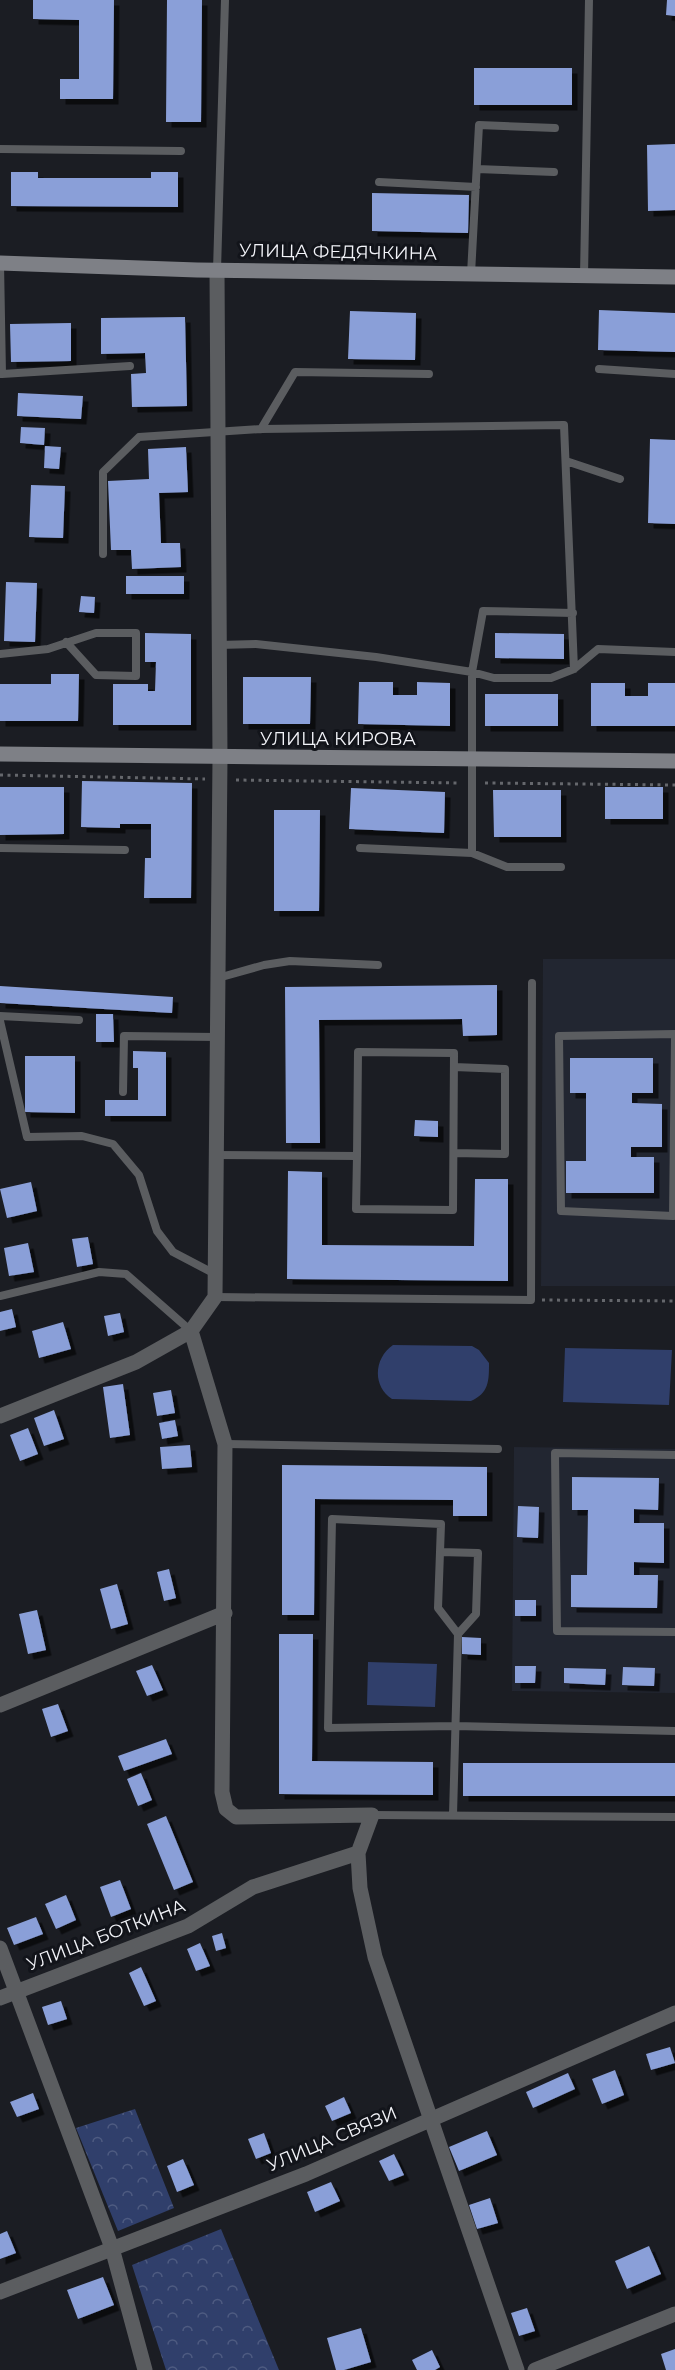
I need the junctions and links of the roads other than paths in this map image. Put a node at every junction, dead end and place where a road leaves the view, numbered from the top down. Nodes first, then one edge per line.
1 (225, 0) edge
2 (589, 0) edge
3 (555, 128) dead end
4 (0, 149) edge
5 (180, 151) dead end
6 (477, 169) junction
7 (554, 172) dead end
8 (380, 182) dead end
9 (476, 187) junction
10 (0, 251) edge
11 (0, 263) edge
12 (217, 270) junction
13 (471, 274) junction
14 (584, 276) junction
15 (675, 277) edge
16 (130, 366) dead end
17 (599, 369) dead end
18 (1, 374) edge
19 (429, 374) dead end
20 (675, 374) edge
21 (261, 429) junction
22 (218, 431) junction
23 (566, 461) junction
24 (620, 479) dead end
25 (103, 554) dead end
26 (573, 613) junction
27 (66, 642) junction
28 (219, 645) junction
29 (675, 652) edge
30 (0, 654) edge
31 (574, 669) junction
32 (472, 672) junction
33 (0, 754) edge
34 (220, 758) junction
35 (473, 759) junction
36 (675, 761) edge
37 (0, 848) edge
38 (360, 848) dead end
39 (125, 850) dead end
40 (472, 853) junction
41 (561, 867) dead end
42 (378, 965) dead end
43 (218, 978) junction
44 (532, 983) dead end
45 (0, 1016) edge
46 (79, 1020) dead end
47 (0, 1021) edge
48 (675, 1034) edge
49 (217, 1037) junction
50 (675, 1039) edge
51 (454, 1067) junction
52 (123, 1092) dead end
53 (454, 1153) junction
54 (216, 1155) junction
55 (357, 1156) junction
56 (215, 1274) junction
57 (0, 1296) edge
58 (215, 1297) junction
59 (191, 1331) junction
60 (0, 1416) edge
61 (225, 1444) junction
62 (498, 1449) dead end
63 (675, 1455) edge
64 (440, 1552) junction
65 (225, 1613) junction
66 (675, 1632) edge
67 (458, 1634) junction
68 (0, 1705) edge
69 (455, 1726) junction
70 (675, 1731) edge
71 (372, 1815) junction
72 (453, 1815) junction
73 (675, 1817) edge
74 (358, 1852) junction
75 (0, 1948) edge
76 (18, 1991) junction
77 (0, 1998) edge
78 (675, 2013) edge
79 (430, 2118) junction
80 (112, 2248) junction
81 (0, 2292) edge
82 (675, 2314) edge
83 (145, 2370) edge
84 (517, 2370) edge
85 (535, 2370) edge

1 - 12 lane
2 - 14 lane
3 - 6 lane
4 - 5 lane
6 - 7 lane
6 - 9 lane
8 - 9 lane
9 - 13 lane
10 - 11 street
11 - 12 street, УЛИЦА ФЕДЯЧКИНА
11 - 18 lane
12 - 13 street, УЛИЦА ФЕДЯЧКИНА
12 - 22 street
13 - 14 street, УЛИЦА ФЕДЯЧКИНА
14 - 15 street, УЛИЦА ФЕДЯЧКИНА
16 - 18 lane
17 - 20 lane
19 - 21 lane
21 - 22 lane
21 - 23 lane
22 - 25 lane
22 - 28 street
23 - 24 lane
23 - 26 lane
26 - 31 lane
26 - 32 lane
27 - 27 lane
27 - 30 lane
28 - 32 lane
28 - 34 street
29 - 31 lane
31 - 32 lane
32 - 35 lane
33 - 34 street, УЛИЦА КИРОВА
34 - 35 street, УЛИЦА КИРОВА
34 - 43 street
35 - 36 street, УЛИЦА КИРОВА
35 - 40 lane
37 - 39 lane
38 - 40 lane
40 - 41 lane
42 - 43 lane
43 - 49 street
44 - 58 lane
45 - 46 lane
47 - 56 lane
48 - 50 lane
49 - 52 lane
49 - 54 street
51 - 53 lane
51 - 53 lane
51 - 55 lane
53 - 55 lane
54 - 55 lane
54 - 56 street
56 - 58 street
57 - 59 lane
58 - 59 street
59 - 60 street
59 - 61 street
61 - 62 lane
61 - 65 street
63 - 66 lane
64 - 67 lane
64 - 67 lane
64 - 69 lane
65 - 68 street
65 - 71 street
67 - 69 lane
69 - 70 lane
69 - 72 lane
71 - 72 lane
71 - 74 street
72 - 73 lane
74 - 76 street, УЛИЦА БОТКИНА
74 - 79 street
75 - 76 street
76 - 77 street, УЛИЦА БОТКИНА
76 - 80 street
78 - 79 street, УЛИЦА СВЯЗИ
79 - 80 street, УЛИЦА СВЯЗИ
79 - 84 street
80 - 81 street, УЛИЦА СВЯЗИ
80 - 83 street
82 - 85 street

